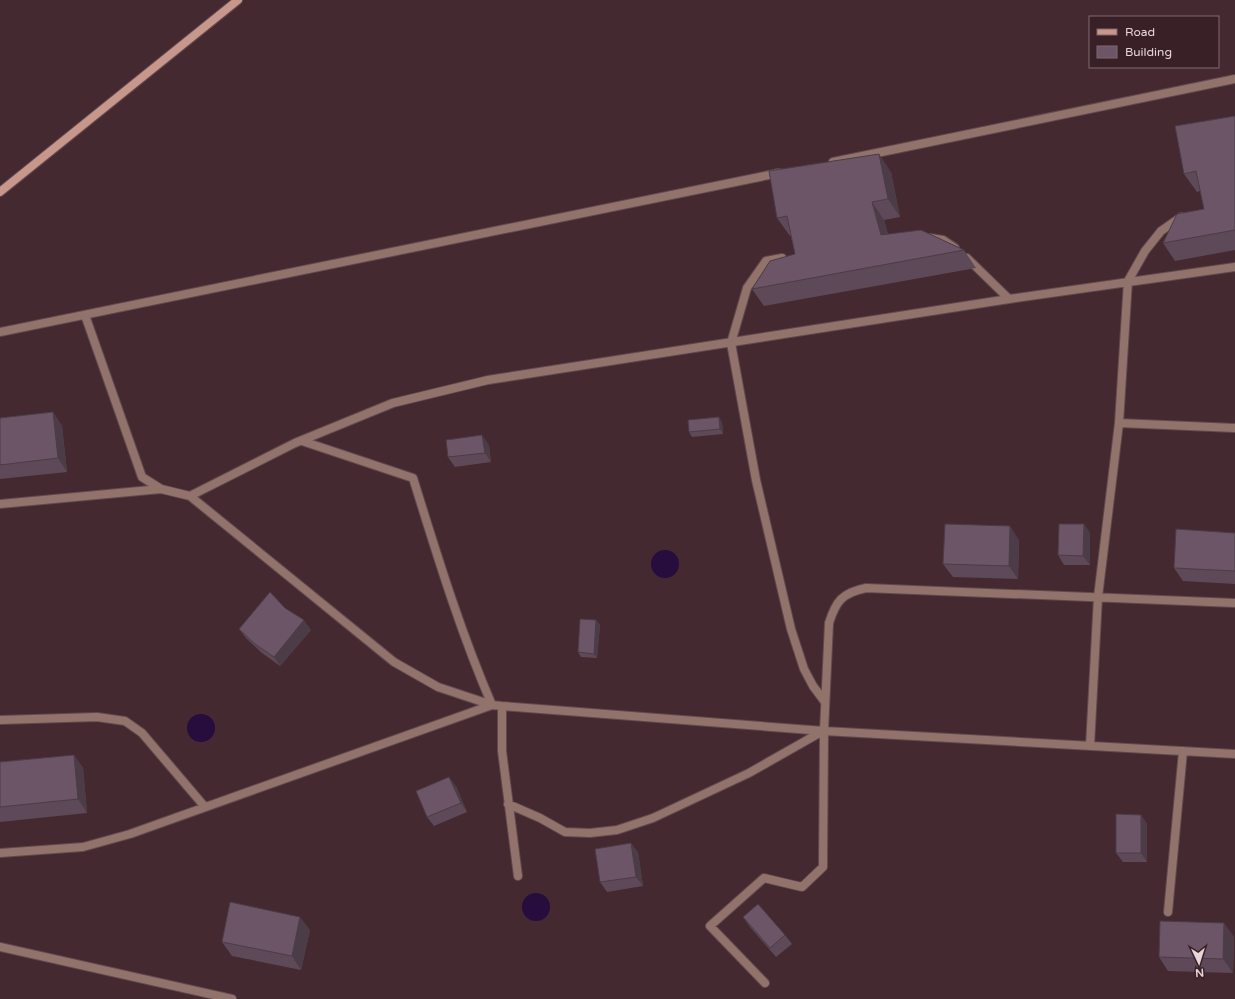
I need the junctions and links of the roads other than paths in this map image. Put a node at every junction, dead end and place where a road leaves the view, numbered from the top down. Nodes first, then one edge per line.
1 (238, 0) edge
2 (1235, 79) edge
3 (828, 163) edge
4 (789, 171) edge
5 (0, 192) edge
6 (1192, 213) edge
7 (923, 237) edge
8 (789, 257) edge
9 (1235, 266) edge
10 (1128, 281) junction
11 (1010, 299) junction
12 (85, 315) junction
13 (0, 332) edge
14 (731, 343) junction
15 (1119, 423) junction
16 (1235, 428) edge
17 (302, 441) junction
18 (161, 489) junction
19 (190, 496) junction
20 (0, 504) edge
21 (1098, 597) junction
22 (1235, 603) edge
23 (825, 702) junction
24 (492, 705) junction
25 (502, 706) junction
26 (0, 720) edge
27 (824, 731) junction
28 (1090, 746) junction
29 (1182, 751) junction
30 (1235, 754) edge
31 (508, 804) junction
32 (205, 807) junction
33 (0, 852) edge
34 (518, 876) dead end
35 (1168, 912) dead end
36 (0, 946) edge
37 (765, 983) dead end
38 (232, 999) edge

1 - 5 street
2 - 3 lane
4 - 12 lane
6 - 10 lane
7 - 11 lane
8 - 14 lane
9 - 10 lane
10 - 11 lane
10 - 15 lane
11 - 14 lane
12 - 13 lane
12 - 18 lane
14 - 17 lane
14 - 23 lane
15 - 16 lane
15 - 21 lane
17 - 19 lane
17 - 24 lane
18 - 19 lane
18 - 20 lane
19 - 24 lane
21 - 22 lane
21 - 23 lane
21 - 28 lane
23 - 27 lane
24 - 25 lane
24 - 32 lane
25 - 27 lane
25 - 31 lane
26 - 32 lane
27 - 28 lane
27 - 31 lane
27 - 37 lane
28 - 29 lane
29 - 30 lane
29 - 35 lane
31 - 34 lane
32 - 33 lane
36 - 38 lane

